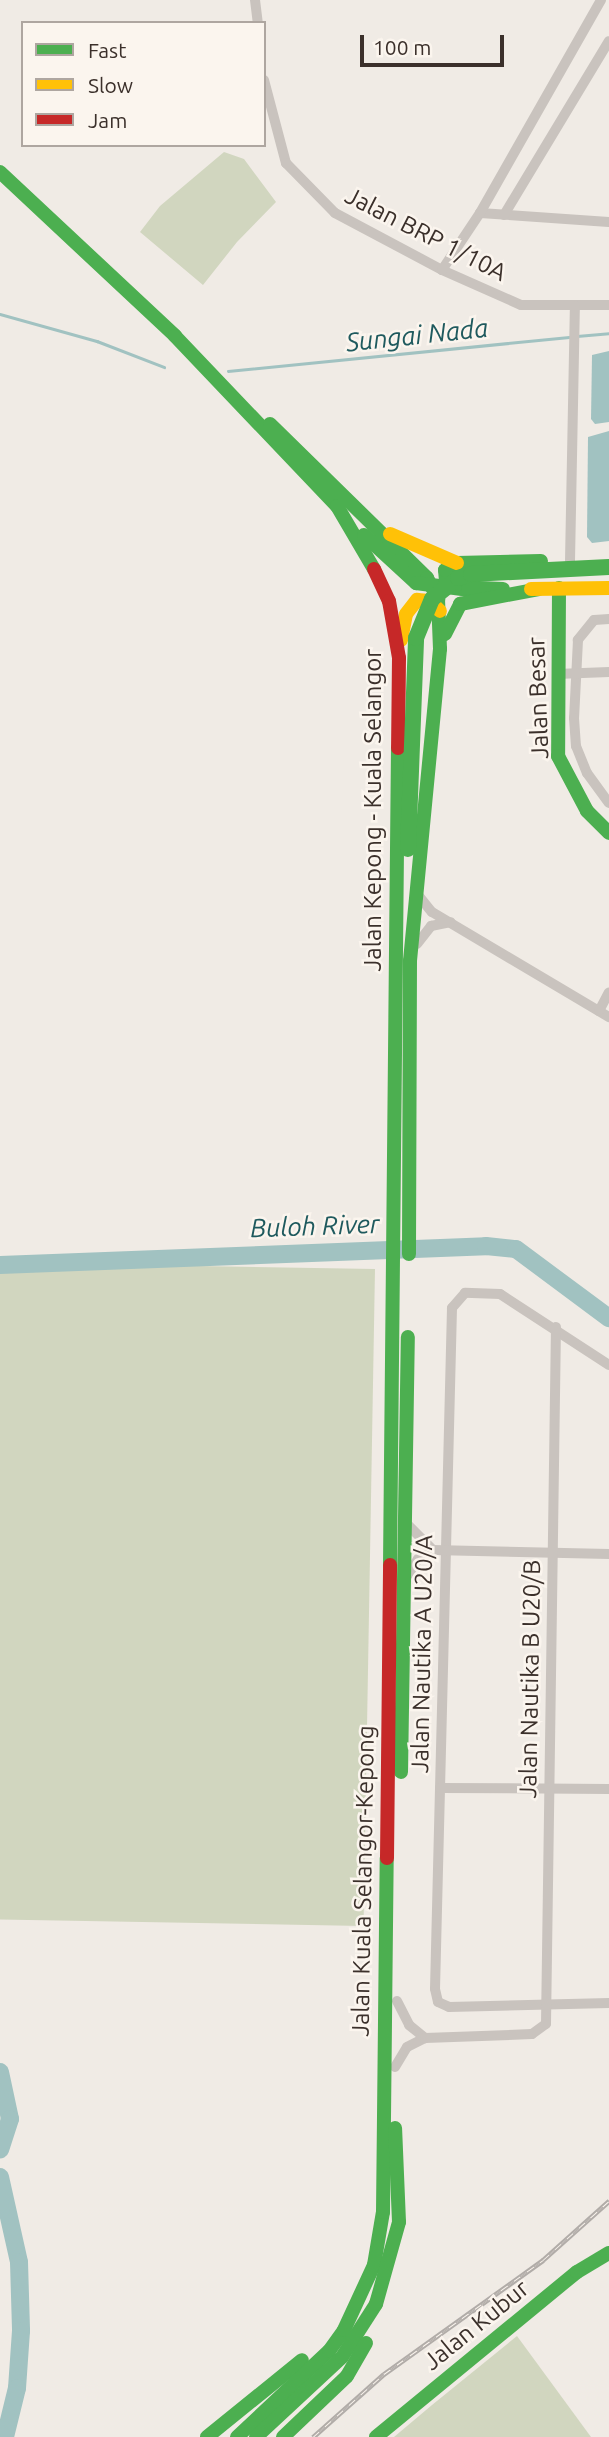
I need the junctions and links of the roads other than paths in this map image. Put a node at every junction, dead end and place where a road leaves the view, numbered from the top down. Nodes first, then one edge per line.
1 (255, 0) edge
2 (601, 0) edge
3 (258, 21) edge
4 (609, 41) edge
5 (266, 89) edge
6 (0, 172) edge
7 (480, 213) junction
8 (504, 215) junction
9 (609, 222) edge
10 (442, 271) junction
11 (609, 305) edge
12 (575, 306) junction
13 (238, 401) junction
14 (337, 506) junction
15 (376, 528) junction
16 (609, 559) edge
17 (570, 561) junction
18 (457, 563) junction
19 (609, 567) edge
20 (434, 588) junction
21 (609, 588) edge
22 (539, 589) junction
23 (559, 589) junction
24 (470, 590) junction
25 (440, 611) junction
26 (609, 619) edge
27 (440, 649) junction
28 (400, 658) junction
29 (609, 672) edge
30 (576, 673) junction
31 (557, 674) junction
32 (609, 803) edge
33 (609, 833) edge
34 (417, 894) junction
35 (453, 922) junction
36 (396, 946) junction
37 (410, 961) junction
38 (609, 992) edge
39 (599, 1011) junction
40 (609, 1017) edge
41 (403, 1235) junction
42 (403, 1274) junction
43 (556, 1327) junction
44 (609, 1365) edge
45 (407, 1522) junction
46 (433, 1550) junction
47 (446, 1550) junction
48 (553, 1553) junction
49 (609, 1554) edge
50 (406, 1576) junction
51 (440, 1788) junction
52 (550, 1788) junction
53 (609, 1789) edge
54 (397, 2001) junction
55 (548, 2003) junction
56 (606, 2003) edge
57 (425, 2038) junction
58 (395, 2067) junction
59 (399, 2222) junction
60 (609, 2253) edge
61 (367, 2284) junction
62 (208, 2437) edge
63 (237, 2437) edge
64 (256, 2437) edge
65 (283, 2437) edge
66 (376, 2437) edge

1 - 3 street
2 - 7 street
4 - 8 street
5 - 10 street, Jalan BRP 1/10A
6 - 13 main road, Jalan Kepong - Kuala Selangor
7 - 8 street
7 - 10 street
8 - 9 street
10 - 12 street, Jalan BRP 1/10A
11 - 12 street, Jalan BRP 1/10A
12 - 17 street
13 - 14 main road, Jalan Kepong - Kuala Selangor
13 - 15 main road, Jalan Kepong - Kuala Selangor
14 - 20 main road
14 - 28 main road, Jalan Kepong - Kuala Selangor
15 - 18 main road
15 - 20 main road, Jalan Kepong - Kuala Selangor
16 - 17 main road
17 - 18 main road
18 - 24 main road
19 - 36 main road, bridge
20 - 24 main road
20 - 25 main road, Jalan Kepong - Kuala Selangor
21 - 23 main road
22 - 23 main road
22 - 24 main road
22 - 27 main road
23 - 31 main road, Jalan Besar
25 - 27 main road
25 - 28 main road
26 - 30 street
27 - 34 main road
28 - 36 main road, Jalan Kepong - Kuala Selangor
29 - 30 street
30 - 31 street
30 - 32 street
31 - 33 main road, Jalan Besar
34 - 35 street
34 - 37 main road, Jalan Kepong - Kuala Selangor
35 - 37 street
35 - 39 street
36 - 41 main road, Jalan Kepong - Kuala Selangor
37 - 41 main road, Jalan Kepong - Kuala Selangor
38 - 39 street
39 - 40 street
41 - 42 main road, Jalan Kepong - Kuala Selangor
42 - 45 main road, Jalan Kuala Selangor-Kepong
42 - 61 main road, Jalan Kuala Selangor-Kepong
43 - 44 street
43 - 47 street, Jalan Nautika A U20/A
43 - 48 street, Jalan Nautika B U20/B
45 - 46 street
45 - 50 main road, Jalan Kuala Selangor-Kepong
46 - 47 street
46 - 50 street
47 - 48 street
47 - 51 street, Jalan Nautika A U20/A
48 - 49 street
48 - 52 street, Jalan Nautika B U20/B
50 - 54 main road, Jalan Kuala Selangor-Kepong
51 - 52 street
51 - 55 street, Jalan Nautika A U20/A
52 - 53 street
52 - 55 street, Jalan Nautika B U20/B
54 - 57 street
54 - 58 main road, Jalan Kuala Selangor-Kepong
55 - 56 street
55 - 57 street, Jalan Nautika B U20/B
57 - 58 street
58 - 59 main road, Jalan Kuala Selangor-Kepong
59 - 64 main road, Jalan Kuala Selangor-Kepong
59 - 65 main road
60 - 66 main road, Jalan Kubur
61 - 62 main road
61 - 63 main road, Jalan Kuala Selangor-Kepong

